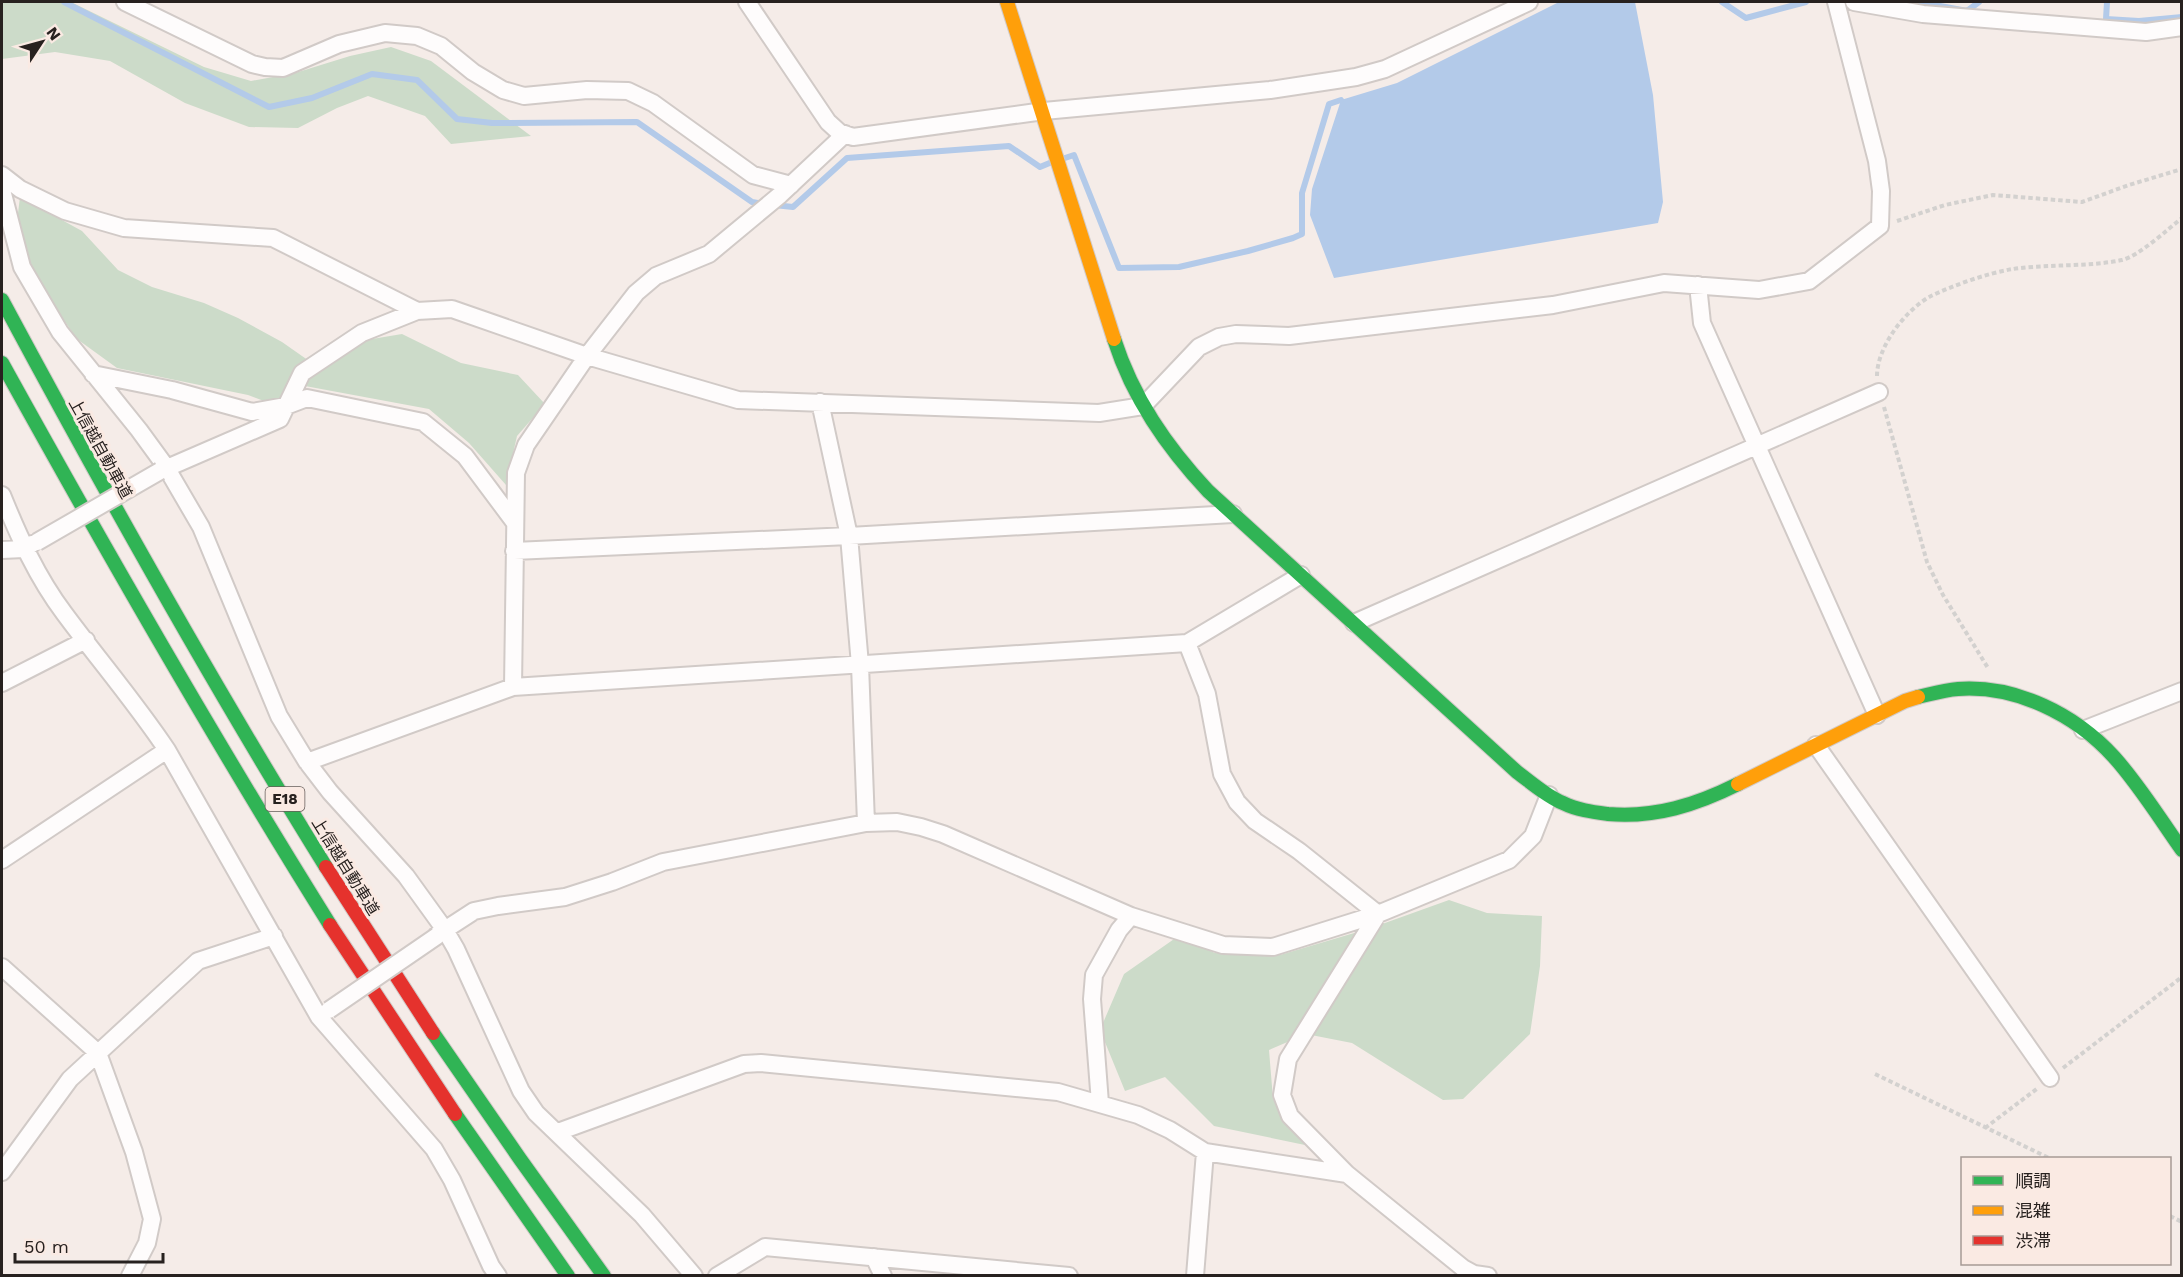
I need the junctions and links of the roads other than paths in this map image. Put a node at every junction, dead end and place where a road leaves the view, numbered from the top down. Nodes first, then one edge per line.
1 (126, 2) edge
2 (747, 2) edge
3 (1007, 2) edge
4 (1529, 2) edge
5 (1836, 2) edge
6 (1854, 2) edge
7 (2181, 27) edge
8 (1044, 111) junction
9 (845, 134) junction
10 (2, 175) edge
11 (2, 190) edge
12 (786, 190) junction
13 (1698, 285) junction
14 (2, 300) edge
15 (417, 311) junction
16 (587, 356) junction
17 (2, 363) edge
18 (93, 374) junction
19 (1879, 392) road end
20 (820, 402) junction
21 (1143, 405) junction
22 (286, 406) junction
23 (1756, 445) junction
24 (163, 469) junction
25 (2, 495) edge
26 (1233, 514) junction
27 (515, 523) junction
28 (849, 536) junction
29 (31, 545) junction
30 (2, 550) edge
31 (514, 551) junction
32 (1301, 575) junction
33 (1354, 623) junction
34 (86, 640) junction
35 (1187, 643) junction
36 (860, 665) junction
37 (2, 683) edge
38 (513, 687) junction
39 (2181, 691) edge
40 (1877, 715) junction
41 (2083, 730) junction
42 (1816, 745) junction
43 (167, 750) junction
44 (307, 762) junction
45 (1549, 795) junction
46 (866, 823) junction
47 (2181, 850) edge
48 (2, 860) edge
49 (1378, 914) junction
50 (1131, 916) junction
51 (441, 933) junction
52 (274, 936) junction
53 (2, 967) edge
54 (324, 1014) junction
55 (98, 1053) junction
56 (2050, 1078) road end
57 (1100, 1103) junction
58 (558, 1132) junction
59 (1205, 1152) junction
60 (2, 1172) edge
61 (1347, 1174) junction
62 (874, 1257) junction
63 (1461, 1272) edge
64 (130, 1275) edge
65 (498, 1275) edge
66 (568, 1275) edge
67 (604, 1275) edge
68 (694, 1275) edge
69 (717, 1275) edge
70 (883, 1275) edge
71 (1068, 1275) edge
72 (1195, 1275) edge
73 (1488, 1275) edge

1 - 12 street
2 - 9 street
3 - 8 main road
4 - 8 street
5 - 13 street
6 - 7 street
8 - 9 street
8 - 21 main road
9 - 12 street
10 - 15 street
11 - 18 street
12 - 16 street
13 - 21 street
13 - 23 street
14 - 67 main road, 上信越自動車道 / E18
15 - 16 street
15 - 22 street
16 - 20 street
16 - 27 street
17 - 66 main road, E18
18 - 22 street
18 - 24 street
19 - 23 street
20 - 21 street
20 - 28 street
21 - 26 main road
22 - 24 street
22 - 27 street
23 - 33 street
23 - 40 street
24 - 29 street, bridge
24 - 44 street
25 - 29 street
26 - 28 street
26 - 32 main road
27 - 31 street
28 - 31 street
28 - 36 street
29 - 30 street
29 - 34 street
31 - 38 street
32 - 33 main road
32 - 35 street
33 - 45 main road
34 - 37 street
34 - 43 street
35 - 36 street
35 - 49 street
36 - 38 street
36 - 46 street
38 - 44 street
39 - 41 street
40 - 41 main road
40 - 42 main road
41 - 47 main road
42 - 45 main road
42 - 56 street
43 - 48 street
43 - 52 street
44 - 51 street
45 - 49 street
46 - 50 street
46 - 51 street
49 - 50 street
49 - 61 street
50 - 57 street
51 - 54 street, bridge
51 - 58 street
52 - 54 street
52 - 55 street
53 - 55 street
54 - 65 street
55 - 60 street
55 - 64 street
57 - 58 street
57 - 59 street
58 - 68 street
59 - 61 street
59 - 72 street
61 - 63 street
62 - 69 street
62 - 70 street
62 - 71 street
63 - 73 street

